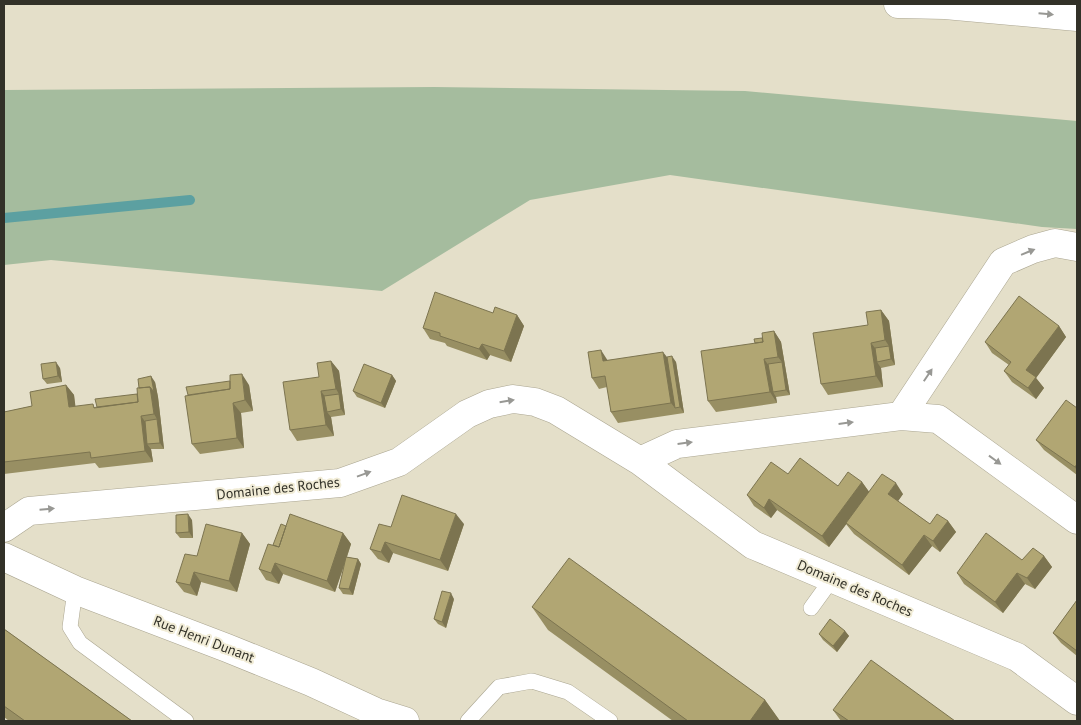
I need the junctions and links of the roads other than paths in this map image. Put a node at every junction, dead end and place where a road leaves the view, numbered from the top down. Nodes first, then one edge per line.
1 (898, 4) edge
2 (1077, 17) edge
3 (1077, 247) edge
4 (901, 416) junction
5 (626, 460) junction
6 (1077, 520) edge
7 (4, 528) edge
8 (4, 556) edge
9 (832, 579) junction
10 (75, 590) junction
11 (811, 608) dead end
12 (1077, 701) edge
13 (186, 721) edge
14 (405, 721) edge
15 (468, 721) edge
16 (610, 721) edge

1 -> 2 main road
4 -> 3 main road
5 -> 4 main road
4 -> 6 main road
7 -> 5 main road, Domaine des Roches
5 - 9 main road, Domaine des Roches
8 - 10 main road, Rue Henri Dunant
9 - 11 lane
9 - 12 main road, Domaine des Roches
10 - 13 lane
10 - 14 main road, Rue Henri Dunant
15 - 16 lane

